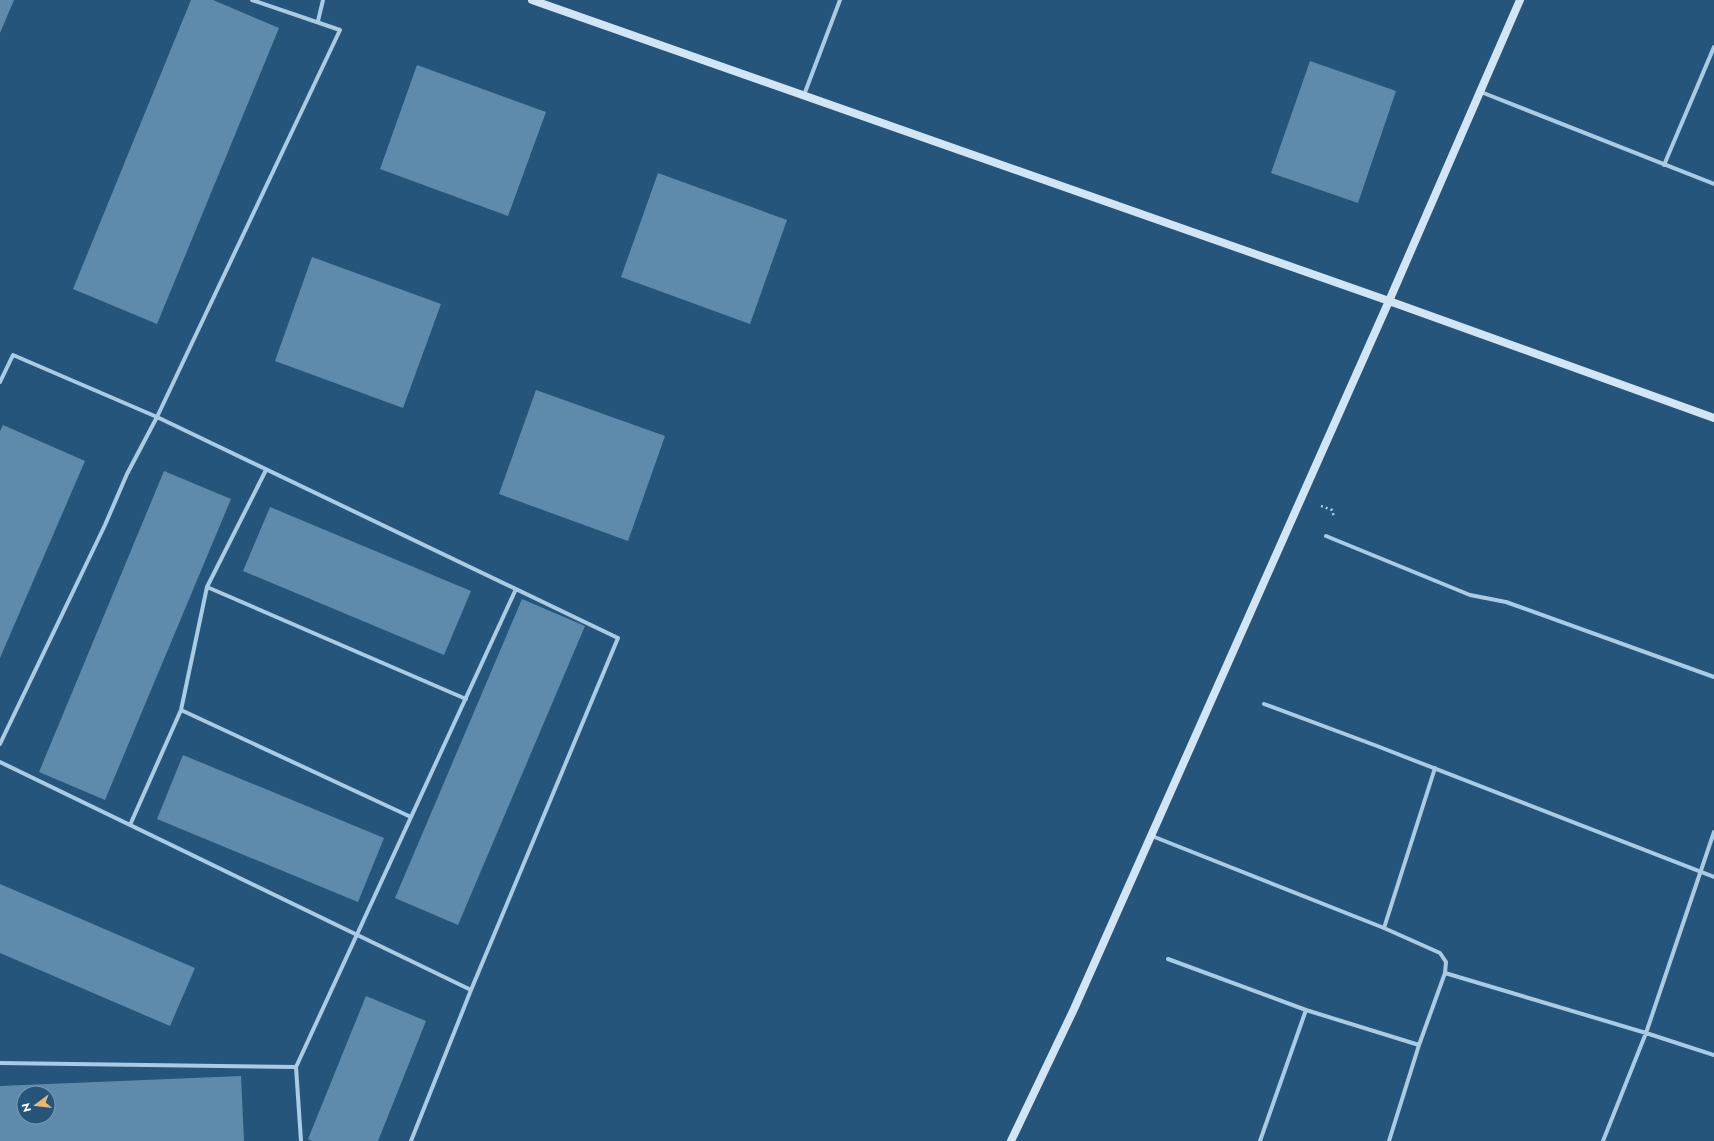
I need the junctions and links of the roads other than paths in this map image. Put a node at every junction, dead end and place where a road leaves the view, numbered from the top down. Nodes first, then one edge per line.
1 (252, 0) edge
2 (323, 0) edge
3 (532, 0) edge
4 (840, 0) edge
5 (1520, 0) edge
6 (318, 21) junction
7 (1714, 47) edge
8 (1481, 92) junction
9 (804, 95) junction
10 (1664, 165) junction
11 (1714, 184) edge
12 (1389, 301) junction
13 (0, 382) edge
14 (157, 417) junction
15 (1714, 418) edge
16 (266, 470) junction
17 (1326, 536) road end
18 (207, 587) junction
19 (516, 589) junction
20 (1714, 677) edge
21 (466, 699) junction
22 (1264, 704) dead end
23 (181, 710) junction
24 (0, 744) edge
25 (0, 762) edge
26 (1435, 768) junction
27 (411, 817) junction
28 (130, 825) junction
29 (1714, 832) edge
30 (1152, 836) junction
31 (1700, 873) junction
32 (1714, 877) edge
33 (1384, 928) junction
34 (357, 935) junction
35 (1168, 959) dead end
36 (1445, 973) junction
37 (471, 990) junction
38 (1306, 1010) junction
39 (1646, 1033) junction
40 (1419, 1045) junction
41 (1714, 1055) edge
42 (0, 1062) edge
43 (296, 1067) junction
44 (301, 1141) edge
45 (411, 1141) edge
46 (1011, 1141) edge
47 (1260, 1141) edge
48 (1389, 1141) edge
49 (1603, 1141) edge

1 - 6 street
2 - 6 street
3 - 9 street
4 - 9 street
5 - 8 street
6 - 14 street
7 - 10 street
8 - 10 street
8 - 12 street
9 - 12 street
10 - 11 street
12 - 15 street
12 - 30 street
13 - 14 street
14 - 16 street
14 - 24 street
16 - 18 street
16 - 19 street
17 - 20 street
18 - 21 street
18 - 23 street
19 - 21 street
19 - 37 street
21 - 27 street
22 - 26 street
23 - 27 street
23 - 28 street
25 - 28 street
26 - 31 street
26 - 33 street
27 - 34 street
28 - 34 street
29 - 31 street
30 - 33 street
30 - 46 street
31 - 32 street
31 - 39 street
33 - 36 street
34 - 37 street
34 - 43 street
35 - 38 street
36 - 39 street
36 - 40 street
37 - 45 street
38 - 40 street
38 - 47 street
39 - 41 street
39 - 49 street
40 - 48 street
42 - 43 street
43 - 44 street

